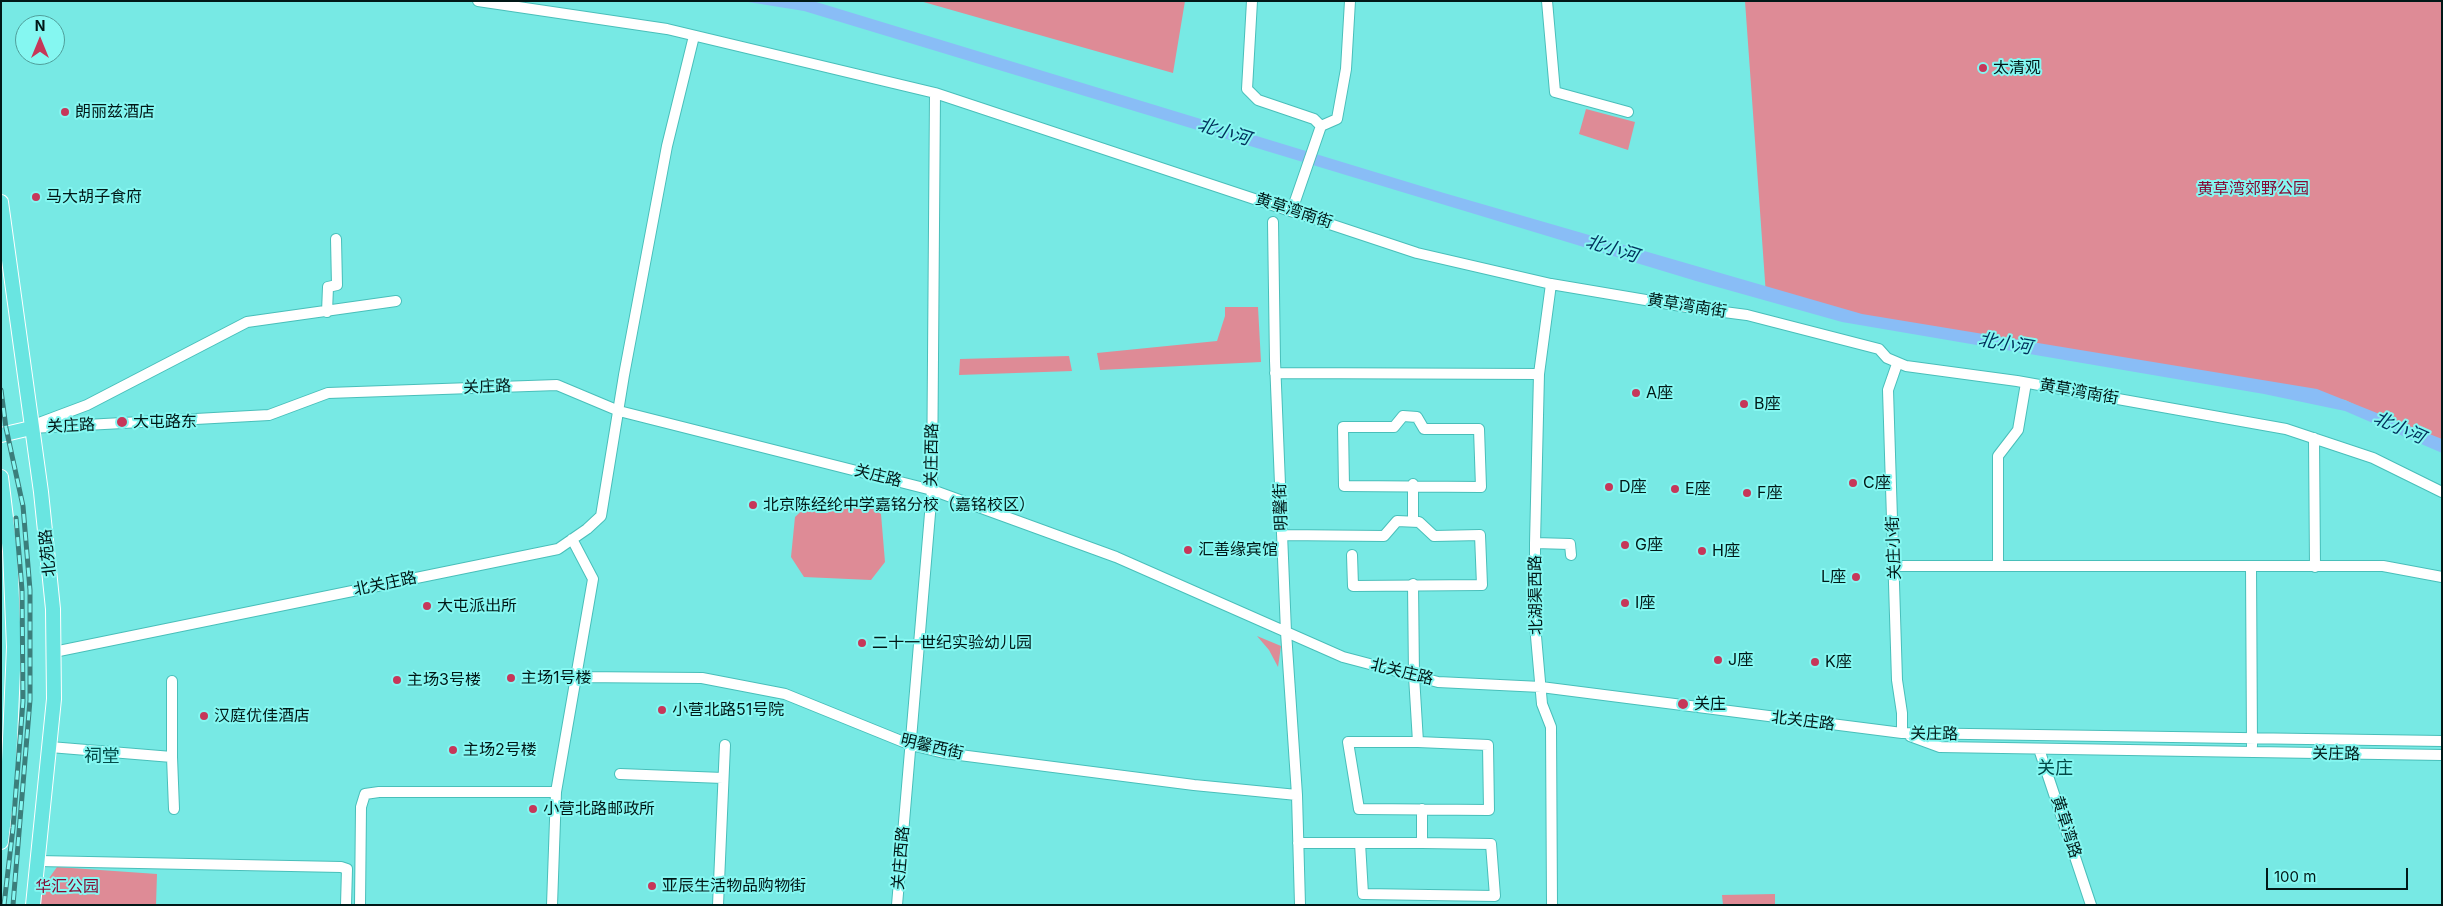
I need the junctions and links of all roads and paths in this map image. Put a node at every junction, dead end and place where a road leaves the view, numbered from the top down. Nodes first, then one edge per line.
1 (478, 1) edge
2 (1252, 1) edge
3 (1350, 1) edge
4 (1548, 1) edge
5 (694, 36) junction
6 (935, 93) junction
7 (1628, 112) dead end
8 (1321, 126) junction
9 (1, 202) edge
10 (1292, 210) junction
11 (1273, 222) dead end
12 (336, 239) dead end
13 (1552, 284) junction
14 (396, 302) dead end
15 (327, 312) junction
16 (1897, 364) junction
17 (1275, 373) junction
18 (1538, 374) junction
19 (2026, 383) junction
20 (619, 411) junction
21 (1, 424) edge
22 (30, 426) junction
23 (1, 435) edge
24 (2314, 438) junction
25 (1, 477) edge
26 (1413, 484) junction
27 (932, 490) junction
28 (2442, 492) edge
29 (1413, 522) junction
30 (1282, 535) junction
31 (572, 539) junction
32 (1535, 543) junction
33 (1352, 555) dead end
34 (1571, 555) dead end
35 (1998, 565) junction
36 (1895, 566) junction
37 (2250, 567) junction
38 (2315, 567) junction
39 (2442, 577) edge
40 (1413, 584) junction
41 (1286, 632) junction
42 (54, 652) junction
43 (1414, 676) junction
44 (574, 677) junction
45 (172, 681) dead end
46 (1541, 687) junction
47 (1902, 733) junction
48 (2252, 739) junction
49 (2442, 741) edge
50 (1418, 742) junction
51 (725, 745) dead end
52 (911, 745) junction
53 (50, 747) junction
54 (2039, 749) junction
55 (6, 751) edge
56 (2252, 752) junction
57 (2442, 755) edge
58 (172, 757) junction
59 (620, 774) dead end
60 (723, 778) junction
61 (556, 792) junction
62 (1297, 795) junction
63 (174, 810) dead end
64 (1422, 810) junction
65 (1, 842) edge
66 (1298, 843) junction
67 (1360, 843) junction
68 (1422, 843) junction
69 (38, 861) junction
70 (33, 905) edge
71 (346, 905) edge
72 (360, 905) edge
73 (552, 905) edge
74 (718, 905) edge
75 (897, 905) edge
76 (1300, 905) edge
77 (1552, 905) edge
78 (2091, 905) edge

1 - 5 street, 黄草湾南街
2 - 8 street
3 - 8 street
4 - 7 street
5 - 6 street, 黄草湾南街
5 - 20 street, 北关庄路
6 - 10 street, 黄草湾南街
6 - 27 street, 关庄西路
8 - 10 street
9 - 22 main road, 北苑路
10 - 13 street, 黄草湾南街
11 - 17 street, 明馨街
12 - 15 street
13 - 16 street, 黄草湾南街
13 - 18 street, 北湖渠西路
14 - 15 street
15 - 22 street
16 - 19 street, 黄草湾南街
16 - 36 street, 关庄小街
17 - 18 street
17 - 30 street, 明馨街
18 - 32 street, 北湖渠西路
19 - 24 street, 黄草湾南街
19 - 35 street
20 - 22 street, 关庄路
20 - 27 street, 关庄路
20 - 31 street, 北关庄路
21 - 22 main road
22 - 23 main road
22 - 42 main road, 北苑路
24 - 28 street, 黄草湾南街
24 - 38 street
25 - 55 main road
26 - 26 street
26 - 29 street
27 - 41 street, 北关庄路
27 - 52 street, 关庄西路
29 - 30 street
29 - 40 street
30 - 41 street, 明馨街
31 - 42 street, 北关庄路
31 - 44 street
32 - 34 street
32 - 46 street, 北湖渠西路
33 - 40 street
35 - 36 street
35 - 37 street
36 - 47 street, 关庄小街
37 - 38 street
37 - 48 street
38 - 39 street
40 - 43 street
41 - 43 street, 北关庄路
41 - 62 street, 明馨街
42 - 53 main road, 北苑路
43 - 46 street, 北关庄路
43 - 50 street
44 - 52 street, 明馨西街
44 - 61 street
45 - 58 street
46 - 47 street, 北关庄路
46 - 77 street, 北湖渠西路
47 - 48 street, 关庄路
47 - 54 street, 关庄路
48 - 49 street, 关庄路
48 - 56 street
50 - 64 street
50 - 64 street
51 - 60 street
52 - 62 street, 明馨西街
52 - 75 street, 关庄西路
53 - 58 street
53 - 69 main road, 北苑路
54 - 56 street, 关庄路
54 - 78 street, 黄草湾路
55 - 65 main road
56 - 57 street, 关庄路
58 - 63 street
59 - 60 street
60 - 74 street
61 - 72 street
61 - 73 street
62 - 66 street, 明馨街
64 - 68 street
66 - 67 street
66 - 76 street, 明馨街
67 - 68 street
67 - 68 street
69 - 70 main road, 北苑路
69 - 71 street

